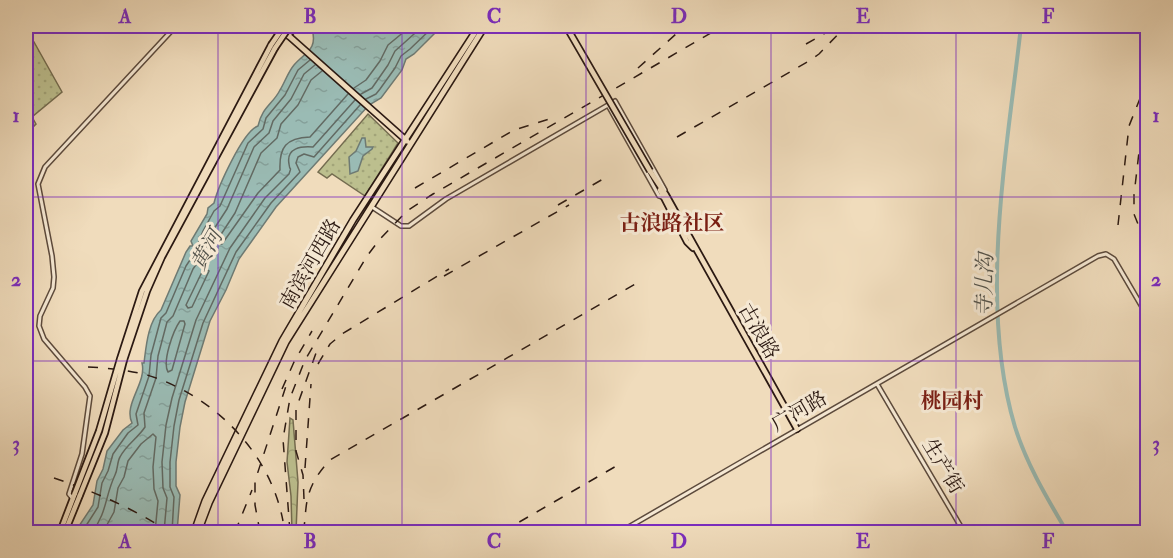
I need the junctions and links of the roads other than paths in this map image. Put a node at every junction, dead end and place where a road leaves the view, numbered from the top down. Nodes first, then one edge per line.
1 (176, 26) edge
2 (274, 26) edge
3 (279, 26) edge
4 (284, 26) edge
5 (290, 26) edge
6 (296, 26) edge
7 (479, 26) edge
8 (485, 26) edge
9 (566, 26) edge
10 (289, 36) junction
11 (273, 47) junction
12 (608, 105) junction
13 (408, 142) junction
14 (664, 196) junction
15 (370, 206) junction
16 (1148, 317) edge
17 (877, 384) junction
18 (797, 429) junction
19 (76, 496) junction
20 (60, 532) edge
21 (64, 532) edge
22 (196, 532) edge
23 (620, 532) edge
24 (964, 532) edge

1 - 19 street
2 - 10 highway
3 - 10 highway
4 - 11 main road, bridge
5 - 11 main road, bridge
6 - 10 main road
7 - 13 highway, 南滨河西路
8 - 13 highway, 南滨河西路
9 - 14 main road, 古浪路, bridge
10 - 13 highway
11 - 19 main road, bridge
12 - 14 street, 古浪路
12 - 14 street, 古浪路
12 - 15 street
13 - 15 highway, 南滨河西路
13 - 22 highway, 南滨河西路
14 - 18 main road, 古浪路
15 - 22 highway, 南滨河西路
16 - 17 street, 广河路
17 - 18 street, 广河路
17 - 24 street, 生产街
18 - 23 street, 广河路
19 - 20 main road
19 - 21 main road

